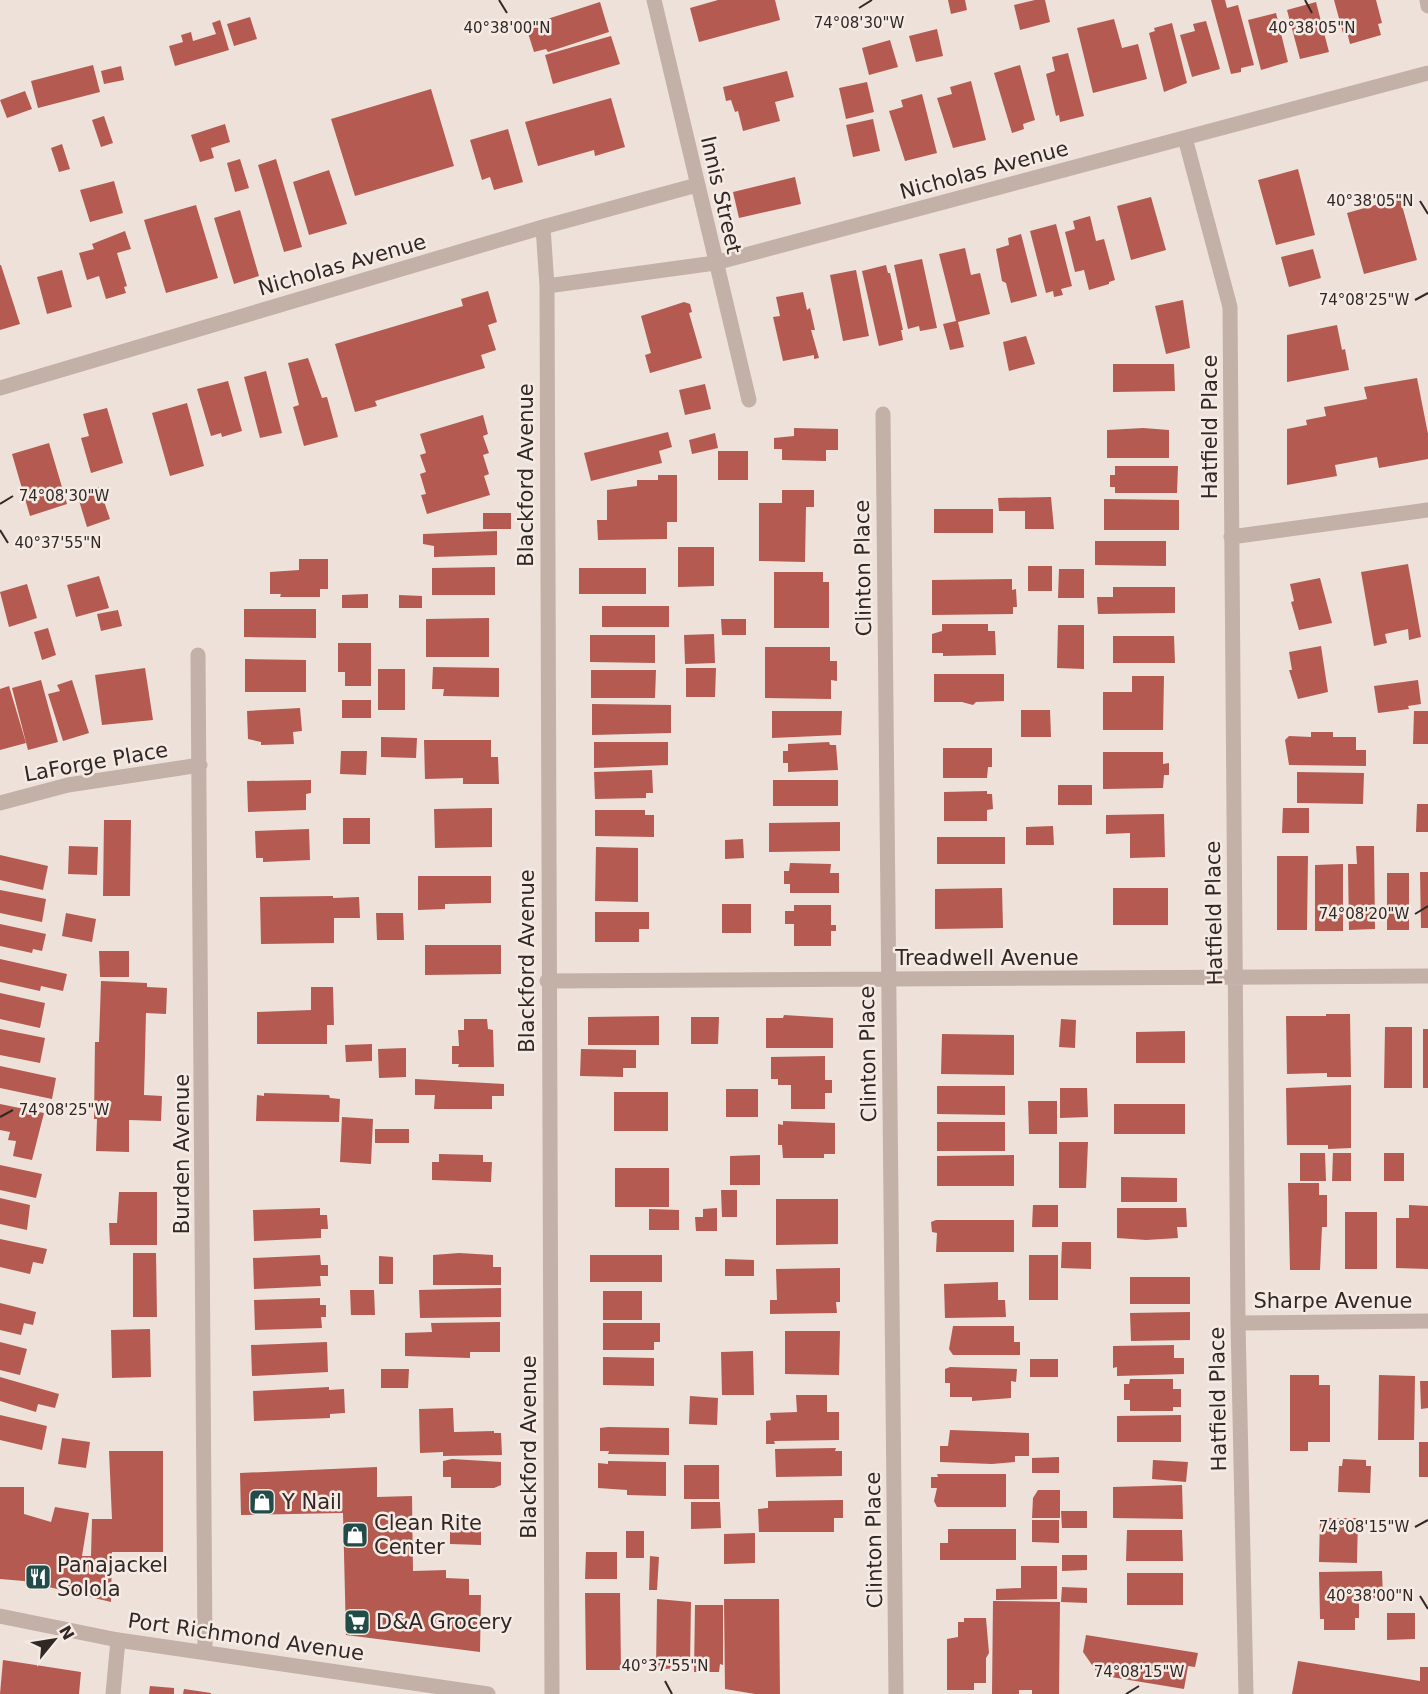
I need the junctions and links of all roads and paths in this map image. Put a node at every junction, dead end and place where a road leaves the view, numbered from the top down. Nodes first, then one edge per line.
1 (654, 0) edge
2 (1426, 0) edge
3 (1428, 6) edge
4 (1428, 73) edge
5 (1185, 138) junction
6 (697, 185) junction
7 (543, 227) junction
8 (715, 263) junction
9 (547, 286) junction
10 (0, 388) edge
11 (749, 400) dead end
12 (883, 414) dead end
13 (1428, 510) edge
14 (1231, 537) junction
15 (198, 655) dead end
16 (200, 765) junction
17 (0, 803) edge
18 (1428, 976) edge
19 (1235, 977) junction
20 (889, 980) junction
21 (547, 981) junction
22 (1428, 1321) edge
23 (1238, 1323) junction
24 (0, 1616) edge
25 (118, 1640) junction
26 (205, 1652) junction
27 (465, 1692) edge
28 (113, 1694) edge
29 (488, 1694) edge
30 (552, 1694) edge
31 (896, 1694) edge
32 (1246, 1694) edge

1 - 6 street, Innis Street
2 - 3 street
4 - 5 street, Nicholas Avenue
5 - 8 street, Nicholas Avenue
5 - 14 street, Hatfield Place
6 - 7 street, Nicholas Avenue
6 - 8 street, Innis Street
7 - 9 street, Blackford Avenue
7 - 10 street, Nicholas Avenue
8 - 9 street, Nicholas Avenue
8 - 11 street, Innis Street
9 - 21 street, Blackford Avenue
12 - 20 street, Clinton Place
13 - 14 street
14 - 19 street, Hatfield Place
15 - 16 street, Burden Avenue
16 - 17 street, LaForge Place
16 - 26 street, Burden Avenue
18 - 19 street, Treadwell Avenue
19 - 20 street, Treadwell Avenue
19 - 23 street, Hatfield Place
20 - 21 street, Treadwell Avenue
20 - 31 street, Clinton Place
21 - 30 street, Blackford Avenue
22 - 23 street, Sharpe Avenue
23 - 32 street, Hatfield Place
24 - 25 street, Port Richmond Avenue
25 - 26 street, Port Richmond Avenue
25 - 28 street
26 - 27 street, Port Richmond Avenue
27 - 29 street, Port Richmond Avenue

